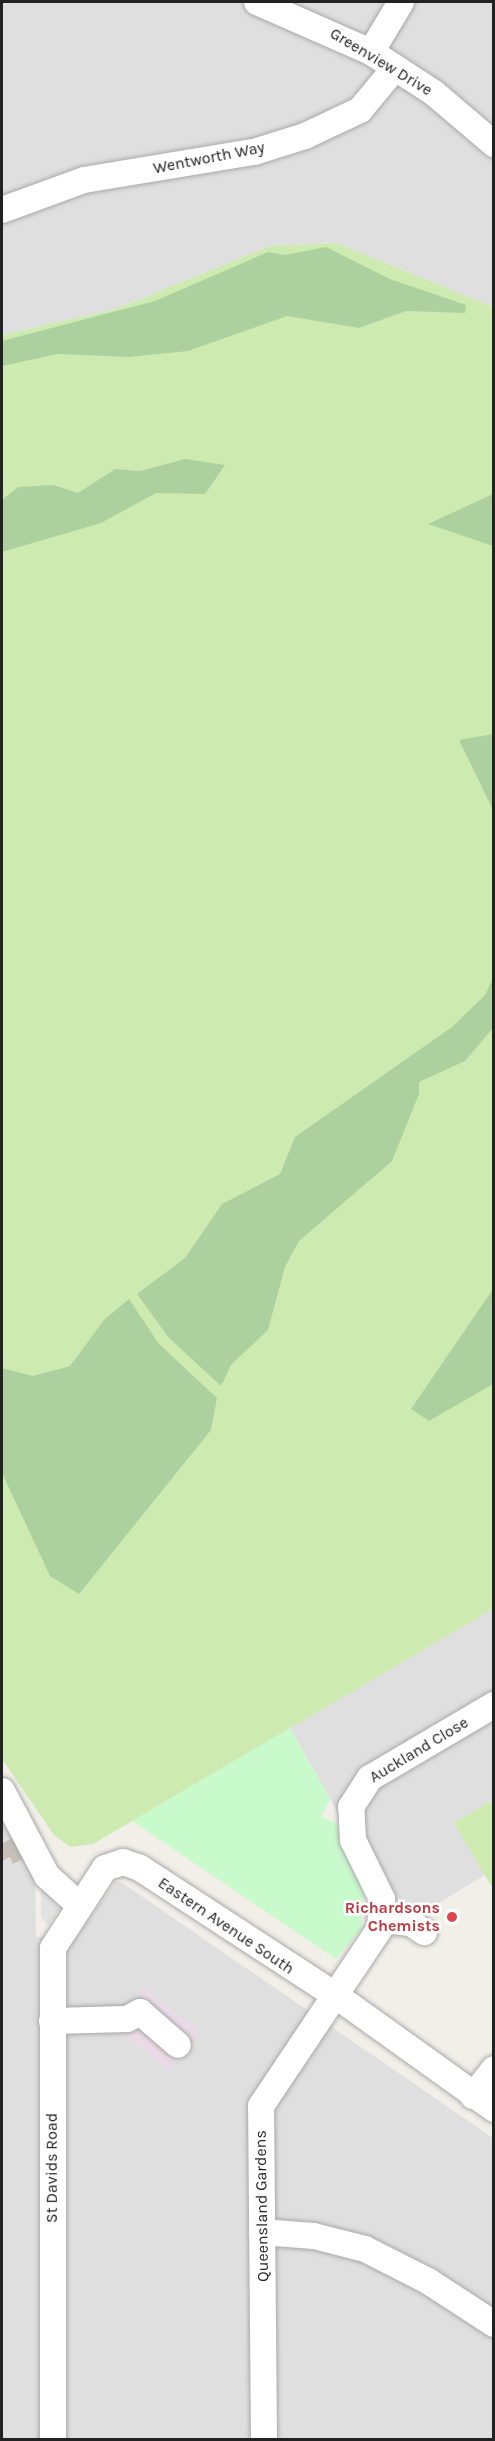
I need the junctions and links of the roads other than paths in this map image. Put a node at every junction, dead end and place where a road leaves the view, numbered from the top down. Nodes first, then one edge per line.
1 (257, 2) edge
2 (401, 2) edge
3 (371, 52) junction
4 (395, 68) junction
5 (494, 144) edge
6 (2, 210) edge
7 (494, 1705) edge
8 (2, 1791) edge
9 (78, 1904) junction
10 (382, 1920) junction
11 (424, 1932) dead end
12 (335, 1995) junction
13 (52, 2021) junction
14 (178, 2045) dead end
15 (494, 2069) edge
16 (483, 2103) edge
17 (262, 2232) junction
18 (494, 2325) edge
19 (53, 2439) edge
20 (264, 2439) edge

1 - 3 street, Greenview Drive
2 - 3 street
3 - 4 street, Greenview Drive
4 - 5 street, Greenview Drive
4 - 6 street, Wentworth Way
7 - 10 street, Auckland Close
8 - 9 street
9 - 12 street, Eastern Avenue South
9 - 13 street, St Davids Road
10 - 11 street
10 - 12 street
12 - 16 street, Eastern Avenue South
12 - 17 street, Queensland Gardens
13 - 14 street
13 - 19 street, St Davids Road
15 - 16 street
17 - 18 street
17 - 20 street, Queensland Gardens

